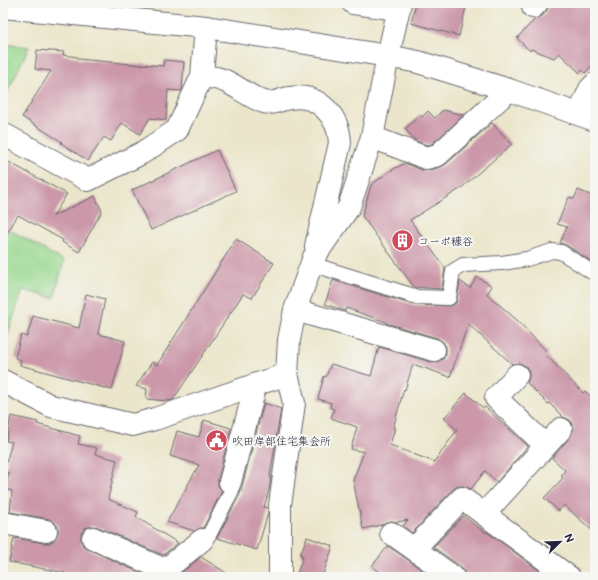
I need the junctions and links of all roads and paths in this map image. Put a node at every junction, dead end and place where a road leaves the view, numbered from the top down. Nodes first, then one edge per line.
1 (352, 3) edge
2 (400, 6) edge
3 (3, 7) edge
4 (206, 27) junction
5 (388, 56) junction
6 (202, 76) junction
7 (595, 84) edge
8 (508, 90) junction
9 (587, 117) edge
10 (3, 134) edge
11 (372, 137) junction
12 (312, 260) junction
13 (595, 274) edge
14 (295, 310) junction
15 (434, 350) dead end
16 (287, 374) junction
17 (517, 375) dead end
18 (3, 381) edge
19 (256, 384) junction
20 (561, 429) dead end
21 (546, 446) junction
22 (230, 482) joint
23 (484, 514) junction
24 (3, 523) edge
25 (46, 531) dead end
26 (391, 533) dead end
27 (93, 538) dead end
28 (202, 540) joint
29 (414, 549) junction
30 (162, 573) edge
31 (280, 577) edge
32 (453, 577) edge
33 (569, 577) edge

1 - 2 street
2 - 5 street
3 - 4 street
4 - 5 street
4 - 6 street
5 - 8 street
5 - 11 street
6 - 10 street
6 - 12 street
7 - 9 street
8 - 9 street
8 - 11 street
11 - 12 street
12 - 13 lane
12 - 14 street
14 - 15 street
14 - 16 street
16 - 19 street
16 - 31 street
17 - 21 street
18 - 19 street
19 - 22 street
20 - 21 street
21 - 23 street
22 - 28 lane
23 - 29 street
23 - 33 street
24 - 25 street
26 - 29 street
27 - 30 street
28 - 30 street
29 - 32 street

